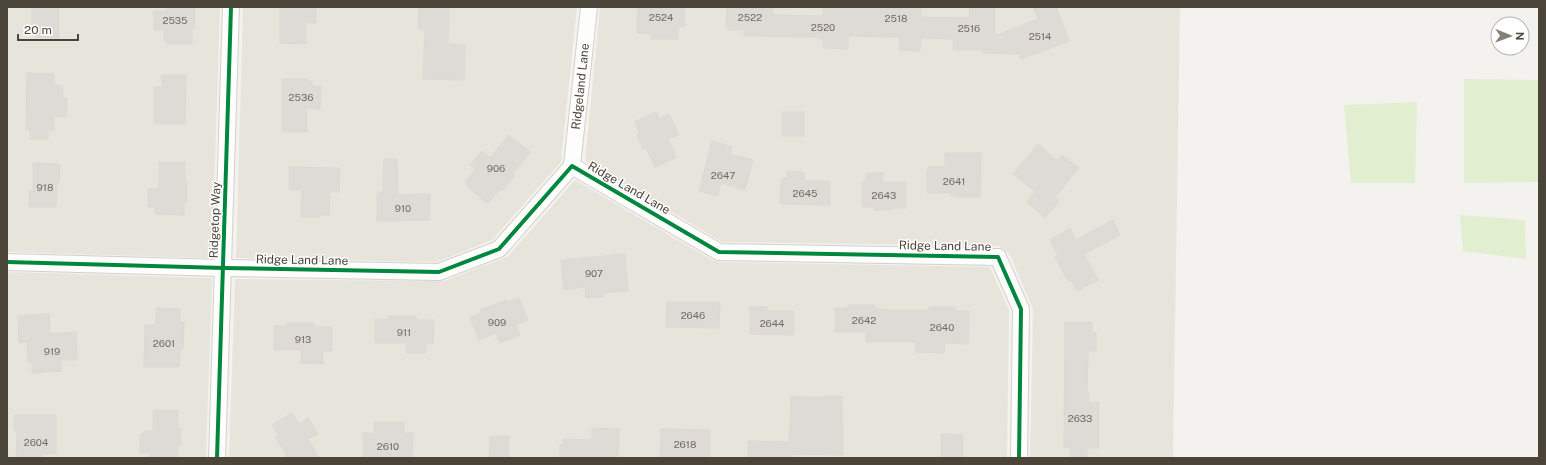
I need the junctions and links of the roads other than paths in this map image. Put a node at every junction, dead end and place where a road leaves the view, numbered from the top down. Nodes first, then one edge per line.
1 (231, 7) edge
2 (589, 7) edge
3 (572, 166) junction
4 (7, 262) edge
5 (224, 268) junction
6 (218, 458) edge
7 (1019, 458) edge

1 - 5 street, Ridgetop Way
2 - 3 street, Ridgeland Lane
3 - 5 street, Ridge Land Lane
3 - 7 street, Ridge Land Lane
4 - 5 street, Ridge Land Lane
5 - 6 street, Ridgetop Way

